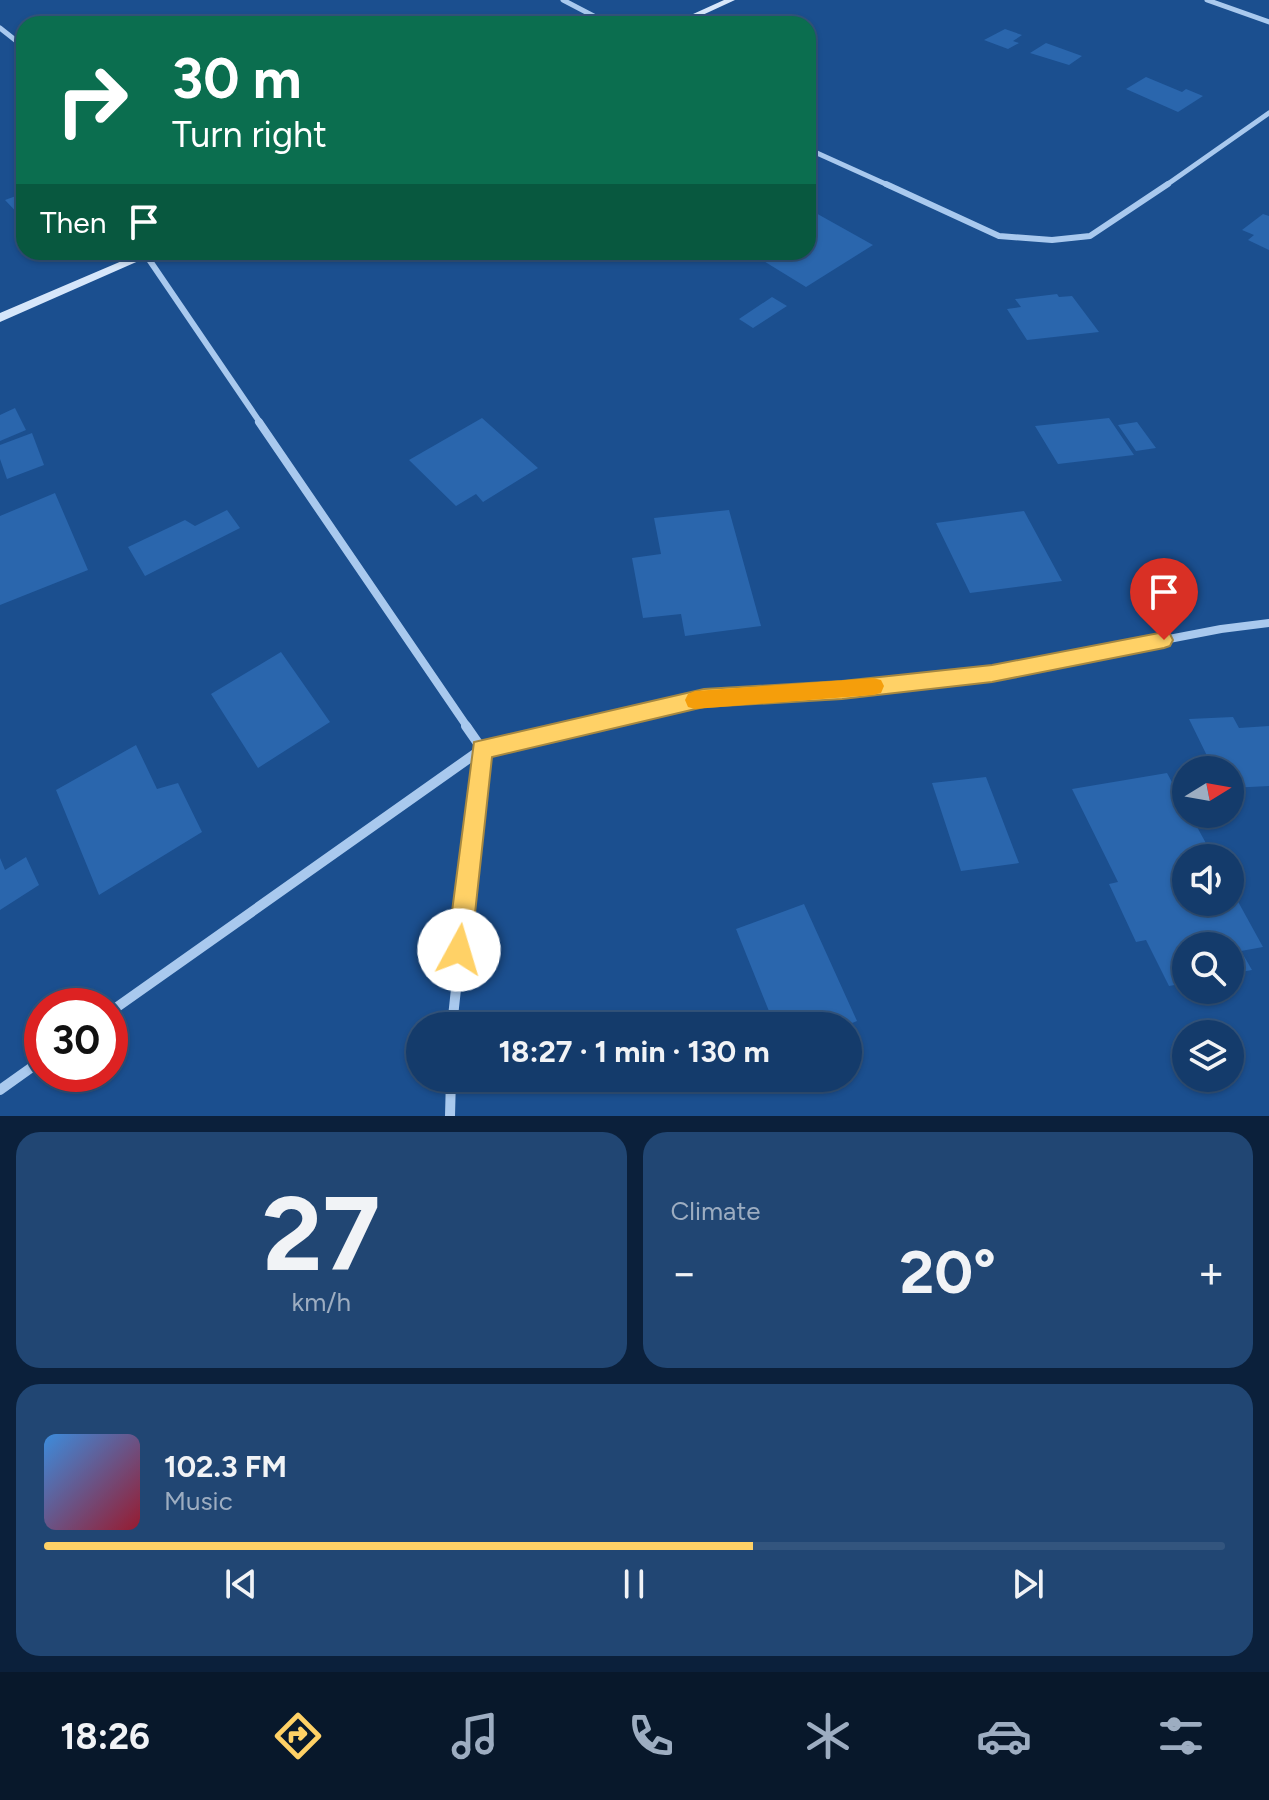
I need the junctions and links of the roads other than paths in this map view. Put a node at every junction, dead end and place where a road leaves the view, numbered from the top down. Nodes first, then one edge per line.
1 (563, 0) edge
2 (731, 0) edge
3 (1207, 0) edge
4 (594, 16) edge
5 (694, 16) edge
6 (1269, 22) edge
7 (0, 28) edge
8 (16, 41) edge
9 (1269, 113) edge
10 (816, 153) edge
11 (136, 260) edge
12 (154, 260) edge
13 (0, 318) edge
14 (1269, 623) edge
15 (482, 749) junction
16 (128, 999) edge
17 (454, 1012) edge
18 (24, 1073) edge
19 (0, 1090) edge
20 (451, 1092) edge
21 (450, 1116) edge

1 - 4 street
2 - 5 street
3 - 6 street
7 - 8 street
9 - 10 street
11 - 13 street
12 - 15 street
14 - 15 street
15 - 16 street
15 - 17 street
18 - 19 street
20 - 21 street

